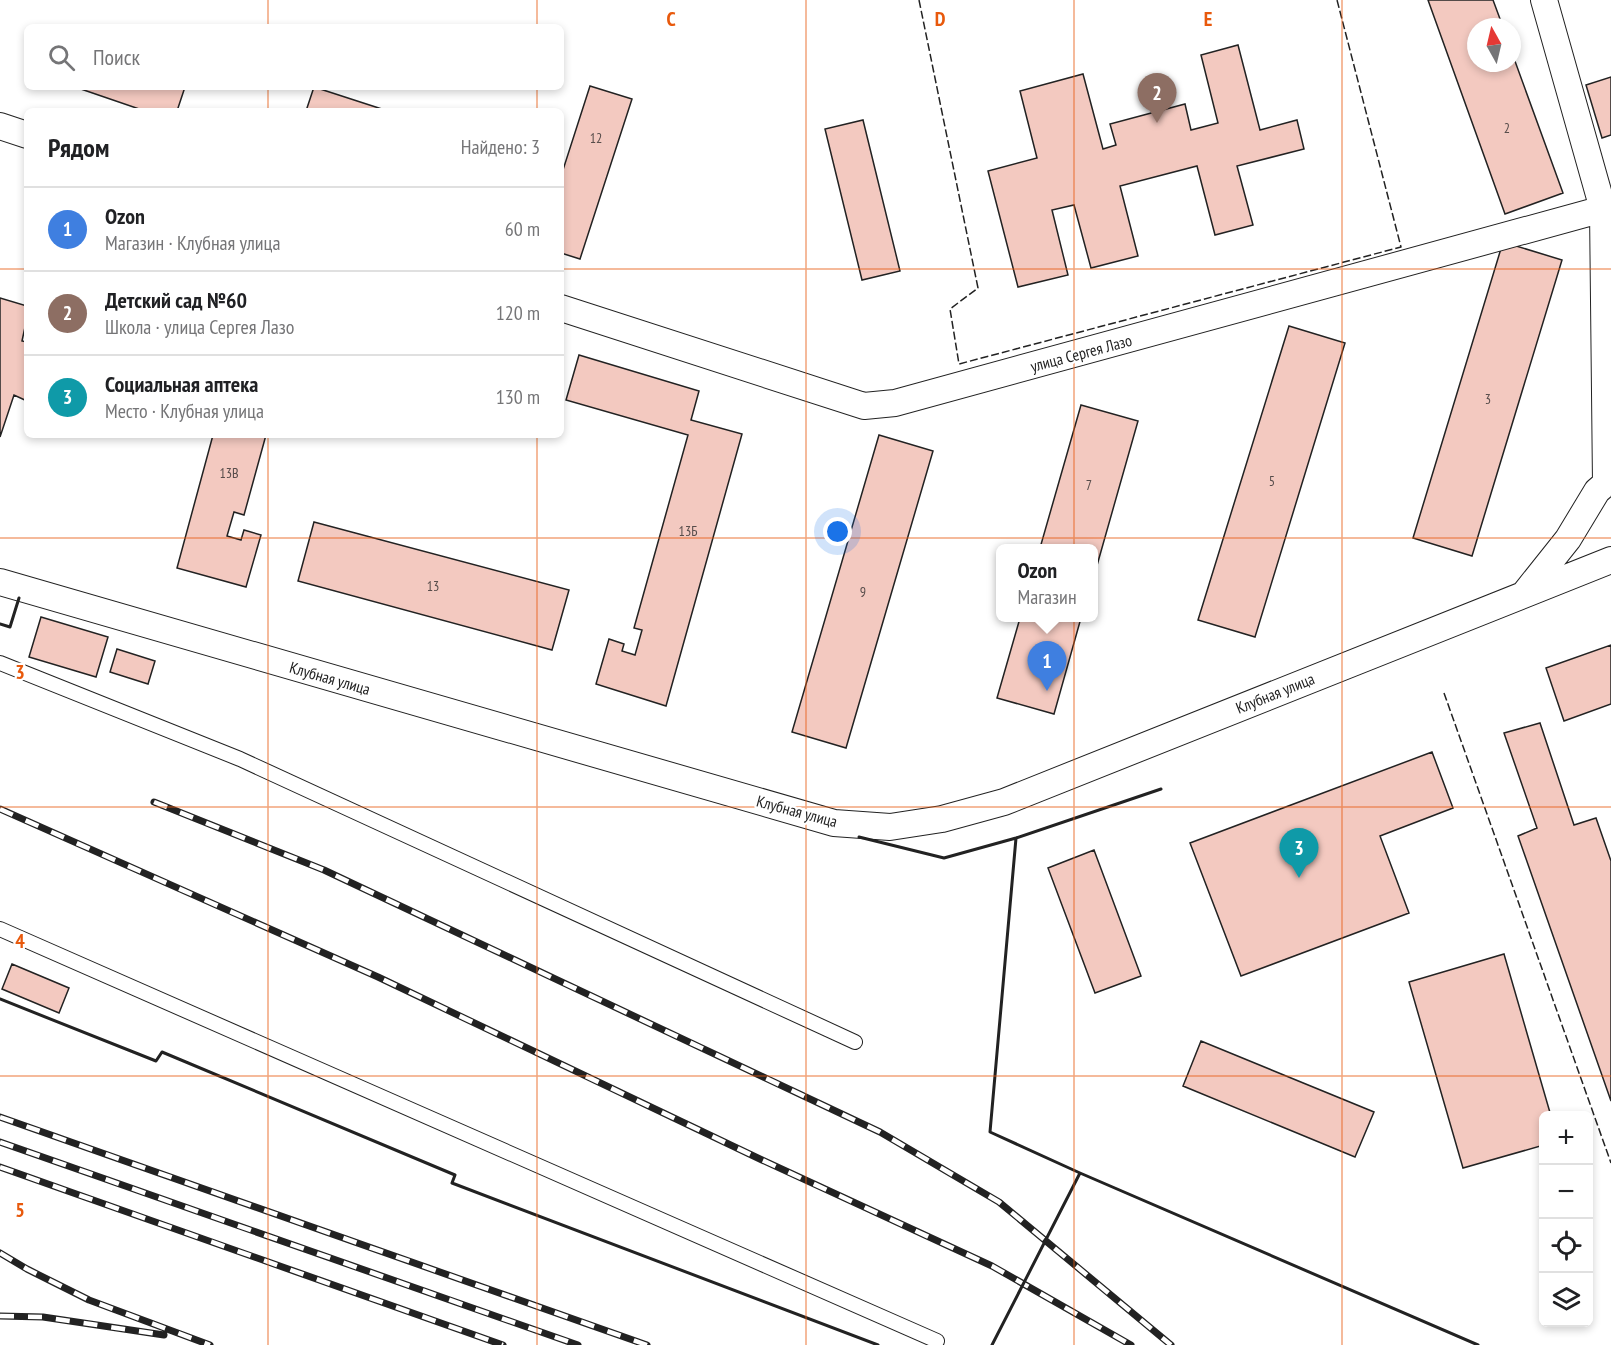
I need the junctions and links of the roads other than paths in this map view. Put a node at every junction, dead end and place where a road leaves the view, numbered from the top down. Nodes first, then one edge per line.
1 (1544, 0) edge
2 (0, 126) edge
3 (24, 134) edge
4 (1604, 209) junction
5 (564, 309) edge
6 (1609, 481) edge
7 (1611, 560) edge
8 (0, 582) edge
9 (1525, 594) junction
10 (0, 663) edge
11 (0, 929) edge
12 (855, 1042) dead end
13 (937, 1341) dead end

1 - 4 street
2 - 3 street
4 - 5 street, улица Сергея Лазо
4 - 6 street
6 - 9 street
7 - 9 street, Клубная улица
8 - 9 street, Клубная улица
10 - 12 lane
11 - 13 lane

